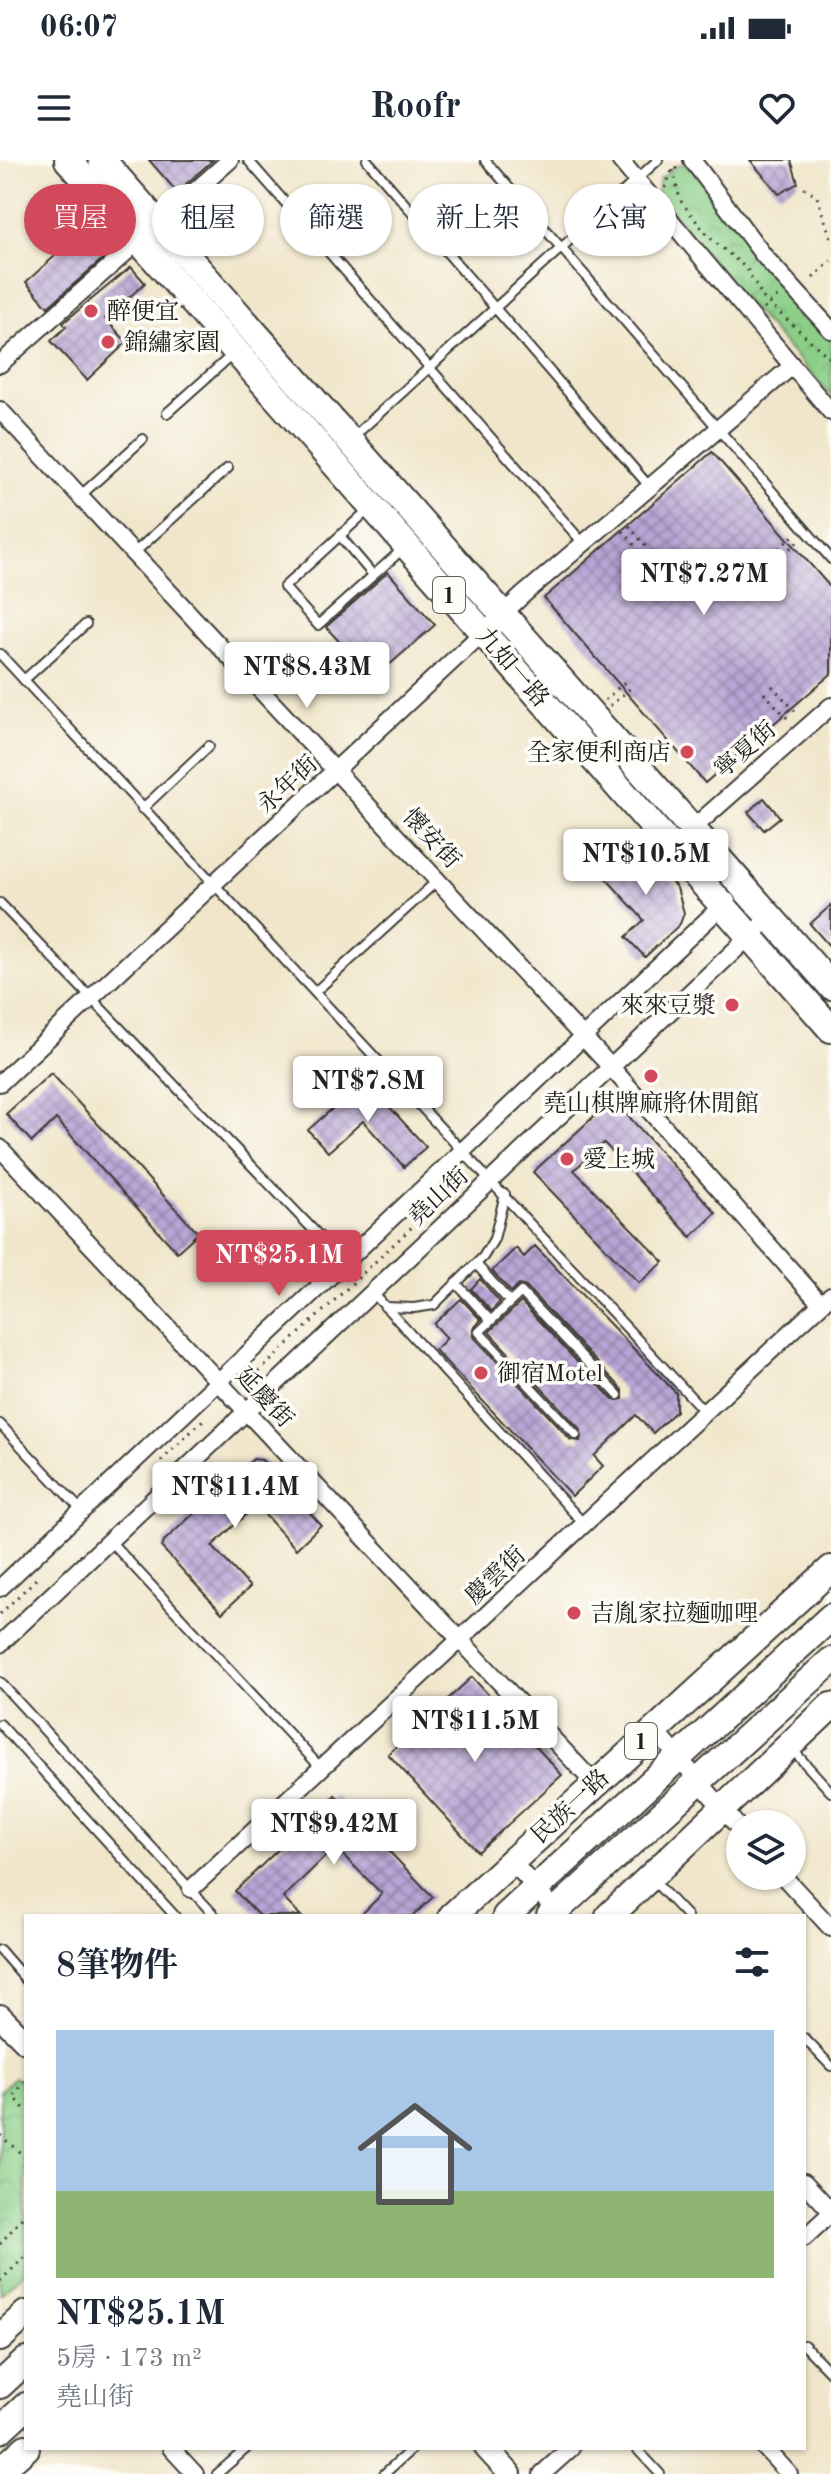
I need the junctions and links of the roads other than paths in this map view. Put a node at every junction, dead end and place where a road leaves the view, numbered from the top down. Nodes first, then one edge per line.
1 (68, 160) edge
2 (102, 160) edge
3 (230, 160) edge
4 (248, 160) edge
5 (367, 160) edge
6 (485, 160) edge
7 (620, 160) edge
8 (658, 160) edge
9 (687, 164) edge
10 (635, 181) junction
11 (201, 184) edge
12 (152, 214) edge
13 (152, 226) edge
14 (139, 239) junction
15 (560, 248) junction
16 (189, 256) edge
17 (494, 308) junction
18 (831, 330) edge
19 (235, 352) junction
20 (0, 364) edge
21 (791, 367) junction
22 (428, 369) junction
23 (0, 410) edge
24 (831, 412) edge
25 (167, 413) dead end
26 (715, 428) junction
27 (143, 439) dead end
28 (348, 441) junction
29 (228, 468) dead end
30 (649, 486) junction
31 (79, 497) junction
32 (371, 507) junction
33 (340, 536) junction
34 (583, 543) junction
35 (405, 546) junction
36 (132, 554) junction
37 (831, 559) edge
38 (373, 575) junction
39 (503, 614) junction
40 (86, 624) dead end
41 (483, 633) junction
42 (0, 654) edge
43 (24, 680) junction
44 (831, 706) edge
45 (209, 746) dead end
46 (337, 770) junction
47 (142, 809) junction
48 (692, 829) junction
49 (438, 880) junction
50 (214, 885) junction
51 (743, 887) junction
52 (0, 903) edge
53 (723, 905) junction
54 (770, 917) junction
55 (750, 935) junction
56 (831, 986) edge
57 (315, 992) junction
58 (89, 999) junction
59 (831, 1029) edge
60 (583, 1037) junction
61 (610, 1066) junction
62 (0, 1083) edge
63 (0, 1148) edge
64 (463, 1151) junction
65 (491, 1180) junction
66 (505, 1194) junction
67 (345, 1263) junction
68 (476, 1264) junction
69 (456, 1283) junction
70 (371, 1292) junction
71 (826, 1300) edge
72 (510, 1302) junction
73 (385, 1307) junction
74 (490, 1320) junction
75 (219, 1383) junction
76 (618, 1395) dead end
77 (245, 1410) junction
78 (705, 1412) junction
79 (0, 1424) edge
80 (576, 1435) dead end
81 (82, 1511) junction
82 (584, 1525) junction
83 (108, 1539) junction
84 (831, 1569) edge
85 (0, 1588) edge
86 (831, 1617) edge
87 (460, 1640) junction
88 (0, 1644) edge
89 (831, 1661) edge
90 (0, 1682) edge
91 (831, 1706) edge
92 (0, 1724) edge
93 (654, 1729) junction
94 (788, 1746) junction
95 (678, 1758) junction
96 (321, 1768) junction
97 (697, 1782) junction
98 (594, 1783) junction
99 (831, 1792) edge
100 (721, 1809) junction
101 (726, 1814) edge
102 (511, 1860) junction
103 (650, 1877) junction
104 (535, 1888) junction
105 (191, 1889) junction
106 (796, 1890) edge
107 (173, 1914) edge
108 (213, 1914) edge
109 (454, 1914) edge
110 (508, 1914) edge
111 (556, 1914) edge
112 (611, 1914) edge
113 (685, 1914) edge
114 (831, 1928) edge
115 (0, 1950) edge
116 (24, 1978) edge
117 (0, 2016) edge
118 (24, 2040) edge
119 (806, 2040) edge
120 (831, 2066) edge
121 (806, 2184) edge
122 (831, 2212) edge
123 (806, 2236) edge
124 (24, 2316) edge
125 (0, 2338) edge
126 (806, 2347) edge
127 (24, 2363) edge
128 (831, 2373) edge
129 (0, 2385) edge
130 (24, 2408) edge
131 (0, 2430) edge
132 (24, 2450) edge
133 (173, 2450) edge
134 (245, 2450) edge
135 (411, 2450) edge
136 (488, 2450) edge
137 (569, 2450) edge
138 (638, 2450) edge
139 (767, 2450) edge
140 (0, 2471) edge
141 (195, 2474) edge
142 (217, 2474) edge
143 (384, 2474) edge
144 (510, 2474) edge
145 (542, 2474) edge
146 (660, 2474) edge
147 (789, 2474) edge

1 - 14 main road, 九如一路 / 1
2 - 12 main road, 九如一路 / 1
3 - 11 street
4 - 22 lane
5 - 17 lane
6 - 15 lane
7 - 10 street
8 - 10 lane
9 - 18 street
10 - 15 lane
10 - 21 street
13 - 14 street
14 - 19 main road, 九如一路 / 1
14 - 20 street
15 - 17 lane
15 - 26 lane
16 - 28 main road, 九如一路 / 1
17 - 22 lane
17 - 30 lane
19 - 25 lane
19 - 32 main road, 九如一路 / 1
21 - 24 street
21 - 26 street, 永年街
22 - 28 lane
22 - 34 lane
23 - 31 street, 懷安街
26 - 30 street, 永年街
26 - 37 lane
27 - 31 lane
28 - 39 main road, 九如一路 / 1
29 - 36 lane
30 - 34 street, 永年街
31 - 36 street, 懷安街
32 - 33 lane
32 - 35 main road, 九如一路 / 1
33 - 38 lane
33 - 38 lane
34 - 39 street, 永年街
35 - 38 lane
35 - 41 main road, 九如一路 / 1
36 - 46 street, 懷安街
39 - 41 street, 永年街
39 - 48 main road, 九如一路 / 1
40 - 43 lane
41 - 46 street, 永年街
41 - 53 main road, 九如一路 / 1
42 - 43 lane
43 - 47 lane
44 - 48 street, 寧夏街
45 - 47 lane
46 - 49 street, 懷安街
46 - 50 street, 永年街
47 - 50 lane
48 - 51 main road, 九如一路 / 1
49 - 57 lane
49 - 60 street, 懷安街
50 - 57 lane
50 - 58 street, 永年街
51 - 53 street, 堯山街
51 - 54 main road, 九如一路 / 1
52 - 58 lane
53 - 55 main road, 九如一路 / 1
53 - 60 street, 堯山街
54 - 55 street, 堯山街
54 - 56 main road, 九如一路 / 1
55 - 59 main road, 九如一路 / 1
55 - 61 street, 堯山街
57 - 64 lane
58 - 62 street, 永年街
58 - 67 lane
60 - 61 street, 懷安街
60 - 64 street, 堯山街
61 - 65 street, 堯山街
61 - 71 street, 懷安街
63 - 75 street, 延慶街
64 - 65 lane
64 - 67 street, 堯山街
65 - 66 lane
65 - 70 street, 堯山街
66 - 68 lane
66 - 78 lane
67 - 75 street, 堯山街
68 - 69 lane
68 - 72 lane
69 - 73 lane
69 - 74 lane
70 - 73 lane
70 - 77 street, 堯山街
71 - 78 street, 慶雲街
72 - 74 lane
72 - 76 lane
73 - 82 lane
74 - 80 lane
75 - 77 street, 延慶街
75 - 81 street, 堯山街
77 - 83 street, 堯山街
77 - 87 street, 延慶街
78 - 82 street, 慶雲街
79 - 81 lane
81 - 85 street, 堯山街
82 - 87 street, 慶雲街
83 - 88 street, 堯山街
83 - 96 lane
84 - 93 main road, 民族一路 / 1
86 - 95 main road, 民族一路 / 1
87 - 96 street, 慶雲街
87 - 98 street, 延慶街
89 - 97 main road
90 - 105 lane
91 - 94 main road
92 - 107 lane
93 - 95 street
93 - 98 main road, 民族一路 / 1
94 - 99 lane
94 - 100 main road
95 - 97 street
95 - 104 main road, 民族一路 / 1
96 - 105 street, 慶雲街
97 - 100 street
97 - 111 main road
98 - 102 main road, 民族一路 / 1
100 - 101 street
100 - 103 main road
102 - 104 street
102 - 109 main road, 民族一路 / 1
103 - 112 main road
103 - 113 lane
104 - 110 main road, 民族一路 / 1
104 - 111 street
105 - 108 lane
106 - 114 street
115 - 116 lane
117 - 118 street
119 - 120 lane
121 - 122 street
122 - 123 street
124 - 125 main road
126 - 128 lane
127 - 129 main road
130 - 131 main road
132 - 140 main road
133 - 141 street
134 - 142 lane
135 - 143 lane
136 - 144 street
137 - 145 street
138 - 146 lane
139 - 147 street

